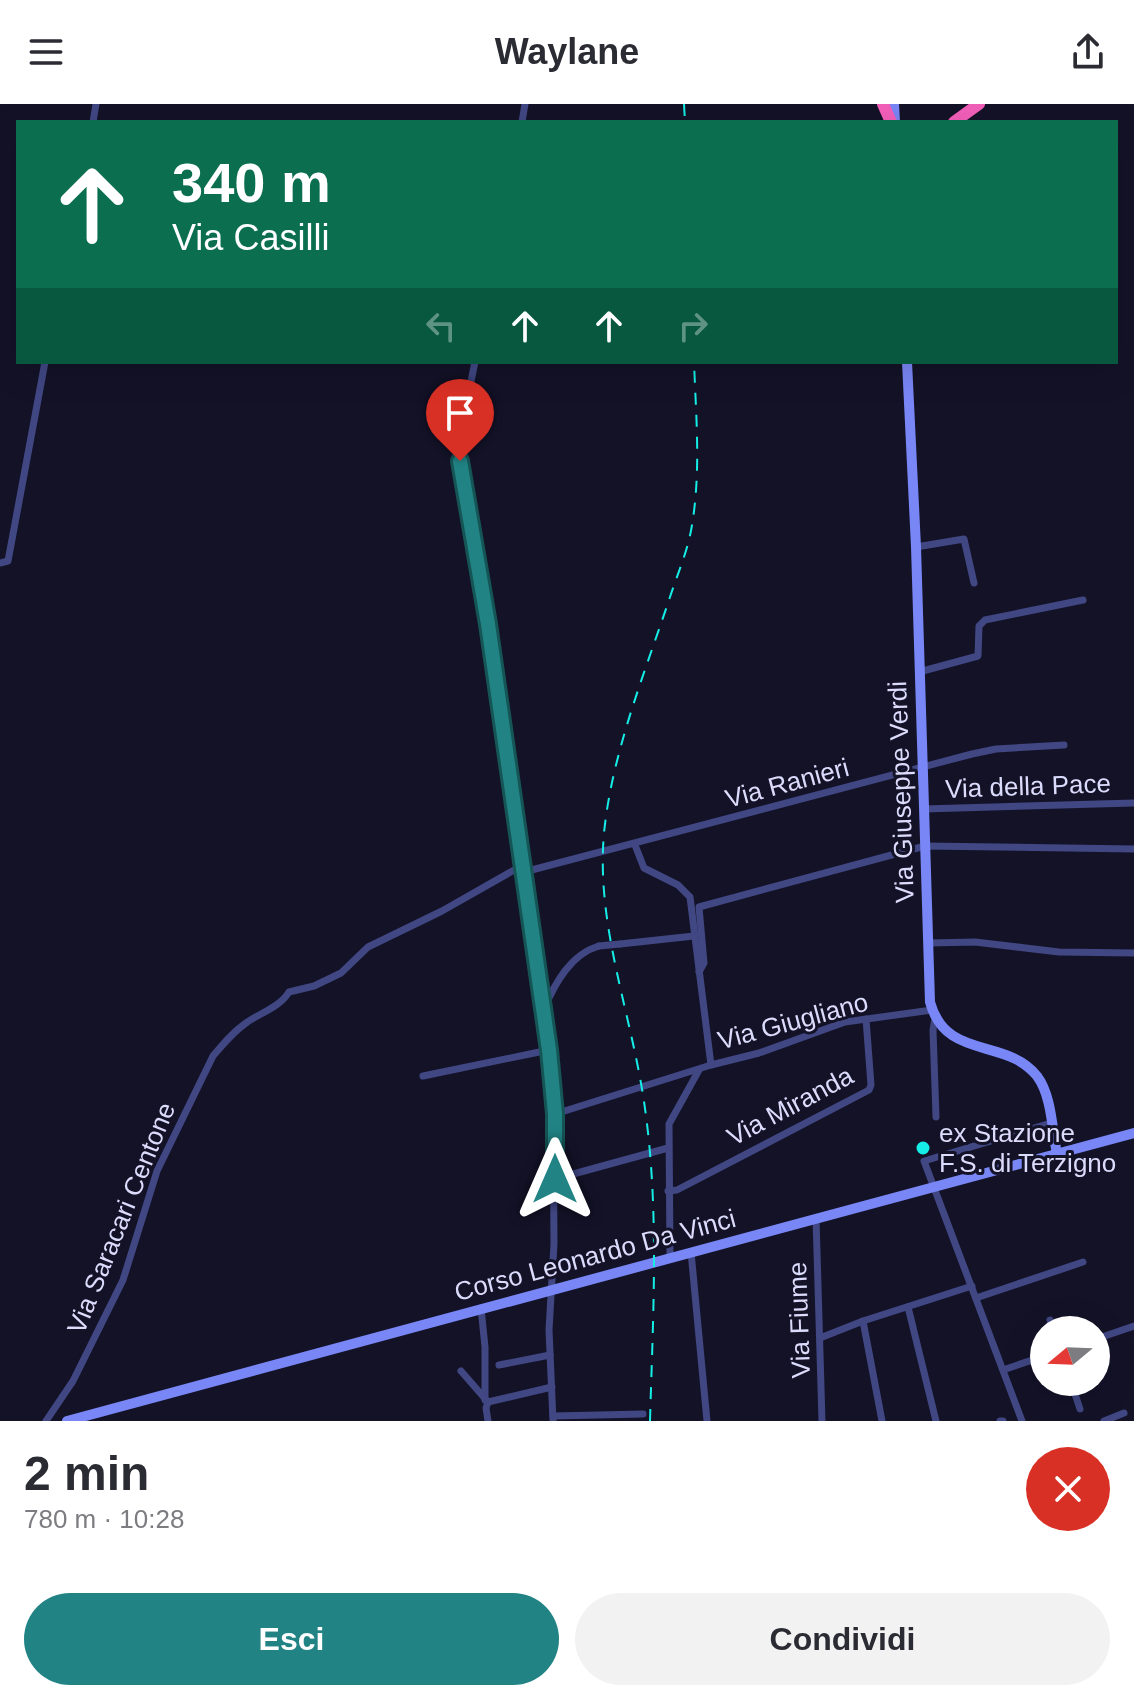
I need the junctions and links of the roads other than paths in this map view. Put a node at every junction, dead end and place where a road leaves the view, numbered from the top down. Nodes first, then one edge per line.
1 (979, 104) edge
2 (957, 120) edge
3 (45, 364) edge
4 (475, 364) edge
5 (907, 364) edge
6 (916, 547) junction
7 (0, 563) edge
8 (974, 583) dead end
9 (1083, 600) dead end
10 (919, 672) junction
11 (1064, 745) dead end
12 (922, 767) junction
13 (1134, 803) edge
14 (924, 809) junction
15 (635, 845) junction
16 (925, 846) junction
17 (1134, 849) edge
18 (523, 868) junction
19 (694, 936) junction
20 (928, 943) junction
21 (1134, 953) edge
22 (699, 972) junction
23 (543, 1011) junction
24 (934, 1014) junction
25 (866, 1019) junction
26 (549, 1050) junction
27 (711, 1065) junction
28 (699, 1070) junction
29 (423, 1076) dead end
30 (555, 1114) junction
31 (936, 1117) dead end
32 (1051, 1123) junction
33 (1134, 1133) edge
34 (668, 1148) junction
35 (1057, 1154) junction
36 (555, 1179) junction
37 (935, 1187) junction
38 (668, 1191) junction
39 (816, 1218) junction
40 (691, 1252) junction
41 (670, 1257) junction
42 (1083, 1262) dead end
43 (972, 1286) junction
44 (550, 1289) junction
45 (976, 1298) junction
46 (908, 1307) junction
47 (481, 1308) junction
48 (863, 1321) junction
49 (1134, 1326) edge
50 (1110, 1334) edge
51 (820, 1338) junction
52 (550, 1355) junction
53 (1030, 1361) edge
54 (499, 1365) dead end
55 (1003, 1370) junction
56 (461, 1371) dead end
57 (552, 1387) junction
58 (1076, 1396) edge
59 (486, 1401) junction
60 (1080, 1409) dead end
61 (1124, 1413) dead end
62 (643, 1414) dead end
63 (553, 1418) edge
64 (46, 1421) edge
65 (67, 1421) edge
66 (488, 1421) edge
67 (707, 1421) edge
68 (822, 1421) edge
69 (882, 1421) edge
70 (936, 1421) edge
71 (1022, 1421) edge
72 (1104, 1421) edge

1 - 2 highway
3 - 7 street
4 - 18 street
5 - 6 main road, Via Giuseppe Verdi
6 - 8 street
6 - 10 main road, Via Giuseppe Verdi
9 - 10 street
10 - 12 main road, Via Giuseppe Verdi
11 - 12 street, Via Ranieri
12 - 14 main road, Via Giuseppe Verdi
12 - 15 street, Via Ranieri
13 - 14 street, Via della Pace
14 - 16 main road, Via Giuseppe Verdi
15 - 18 street, Via Ranieri
15 - 19 street
16 - 17 street
16 - 20 main road, Via Giuseppe Verdi
16 - 22 street
18 - 23 street
18 - 64 street, Via Saracari Centone
19 - 22 street
19 - 23 street, bridge
20 - 21 street
20 - 24 main road, Via Giuseppe Verdi
22 - 27 street
23 - 26 street
24 - 25 street, Via Giugliano
24 - 31 street
24 - 32 main road
25 - 27 street, Via Giugliano
25 - 38 street, Via Miranda
26 - 29 street
26 - 30 street
27 - 28 street, Via Giugliano
28 - 30 street, Via Giugliano
28 - 34 street
30 - 36 street
32 - 35 main road
32 - 37 street
33 - 35 main road, Corso Leonardo Da Vinci
34 - 36 street
34 - 38 street
35 - 37 main road, Corso Leonardo Da Vinci
36 - 44 street
37 - 39 main road, Corso Leonardo Da Vinci
37 - 43 street
38 - 41 street
39 - 40 main road, Corso Leonardo Da Vinci
39 - 51 street, Via Fiume
40 - 41 main road, Corso Leonardo Da Vinci
40 - 67 street
41 - 44 main road, Corso Leonardo Da Vinci
42 - 45 street
43 - 45 street
43 - 46 street
44 - 47 main road, Corso Leonardo Da Vinci
44 - 52 street
45 - 55 street
46 - 48 street
46 - 70 street
47 - 59 street
47 - 65 main road, Corso Leonardo Da Vinci
48 - 51 street
48 - 69 street
49 - 50 street
51 - 68 street, Via Fiume
52 - 54 street
52 - 57 street
53 - 55 street
55 - 71 street
56 - 59 street
57 - 59 street
57 - 63 street
58 - 60 street
59 - 66 street
61 - 72 street
62 - 63 street

